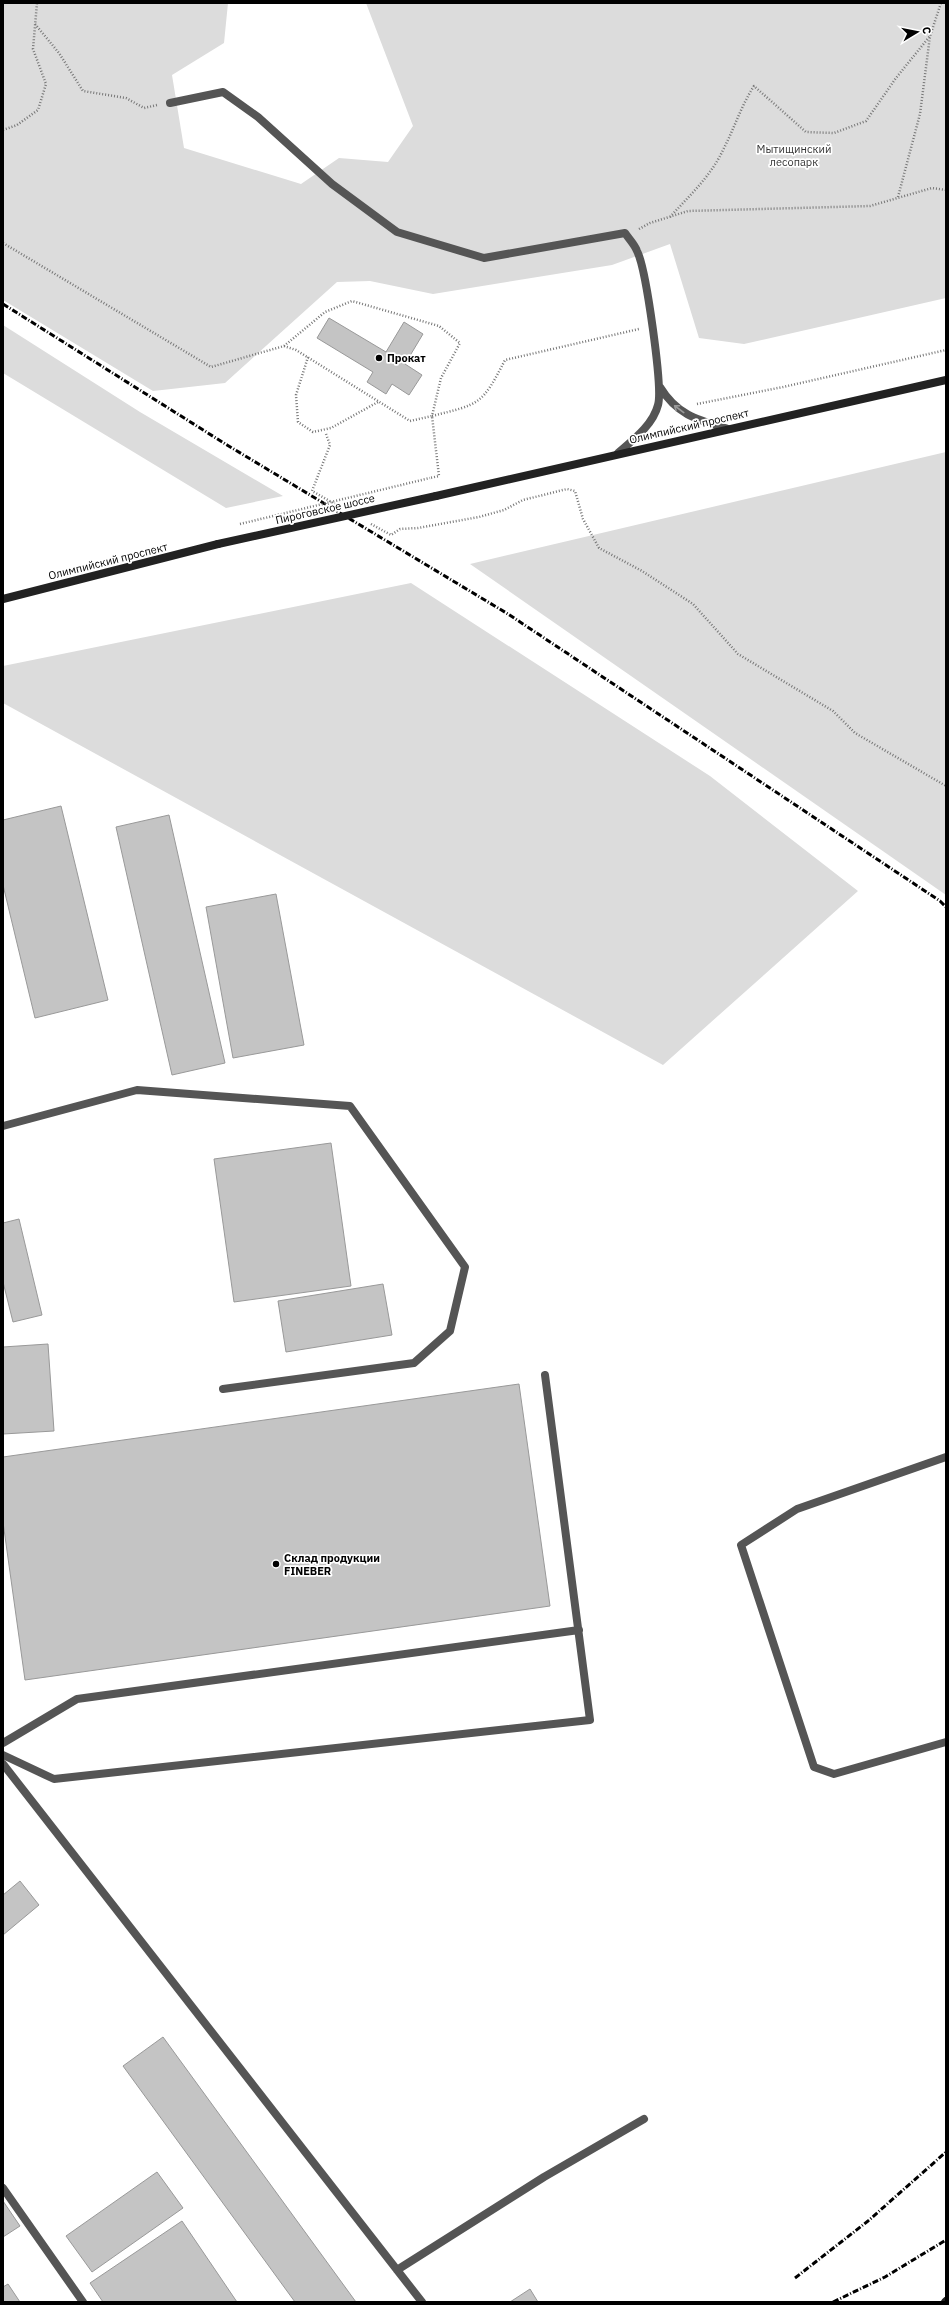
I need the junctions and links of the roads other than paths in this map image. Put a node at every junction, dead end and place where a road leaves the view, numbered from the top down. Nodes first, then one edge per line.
1 (170, 103) road end
2 (946, 380) edge
3 (660, 387) junction
4 (728, 429) junction
5 (618, 453) junction
6 (436, 496) joint
7 (218, 544) joint
8 (3, 599) edge
9 (3, 1126) edge
10 (545, 1375) dead end
11 (223, 1389) dead end
12 (946, 1457) edge
13 (579, 1630) junction
14 (946, 1742) edge
15 (3, 1743) edge
16 (3, 1755) edge
17 (3, 1764) edge
18 (644, 2119) dead end
19 (3, 2188) edge
20 (397, 2270) junction
21 (83, 2302) edge
22 (422, 2302) edge

1 - 3 lane
2 - 4 main road, Олимпийский проспект
4 -> 3 lane
3 - 5 lane
4 - 5 main road, Олимпийский проспект
5 - 6 main road, Олимпийский проспект
6 - 7 main road, Пироговское шоссе, bridge
7 - 8 main road, Олимпийский проспект
9 - 11 lane
10 - 13 lane
12 - 14 lane
13 - 15 lane
13 - 16 lane
17 - 20 lane
18 - 20 lane
19 - 21 lane
20 - 22 lane

